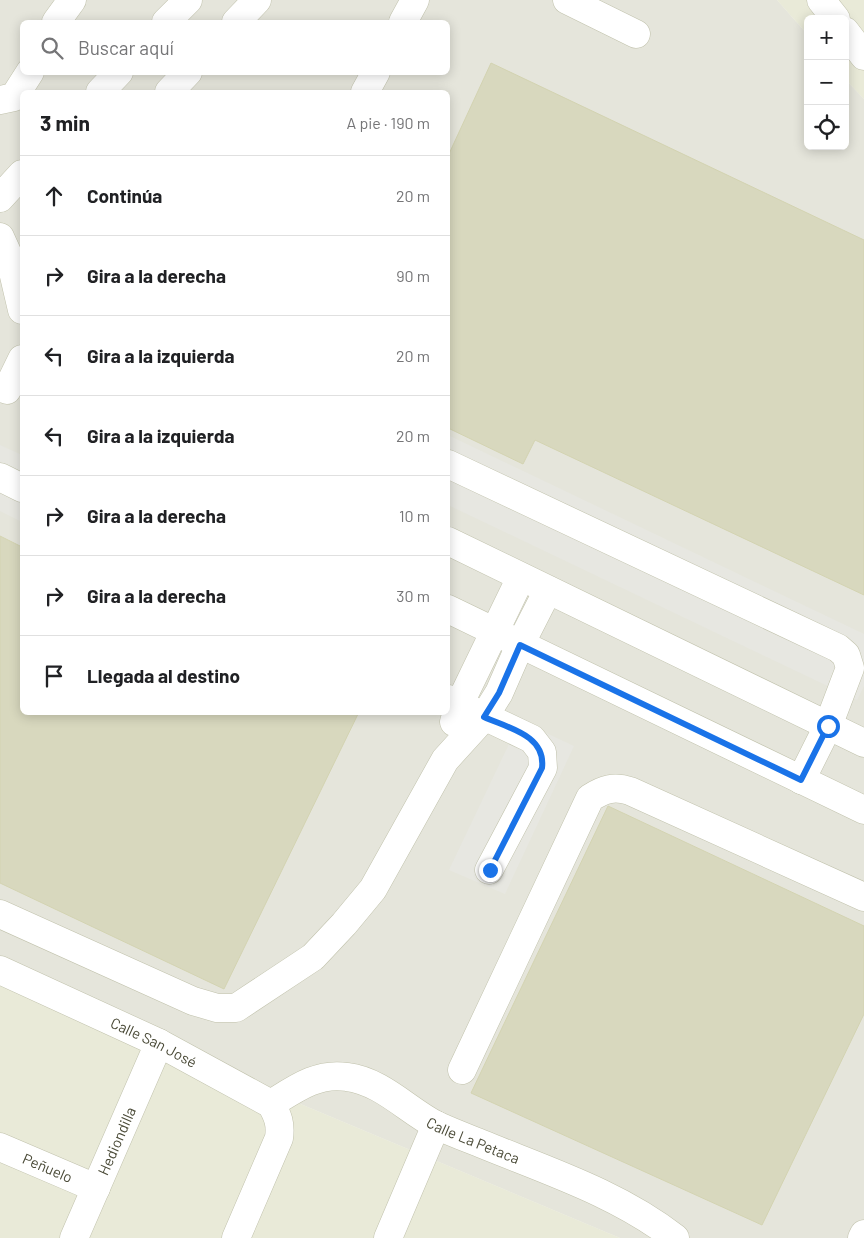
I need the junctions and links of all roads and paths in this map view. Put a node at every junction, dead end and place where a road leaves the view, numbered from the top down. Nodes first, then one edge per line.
1 (72, 0) edge
2 (188, 0) edge
3 (257, 0) edge
4 (414, 0) edge
5 (567, 0) edge
6 (822, 0) edge
7 (833, 15) edge
8 (57, 20) edge
9 (168, 20) edge
10 (238, 20) edge
11 (403, 20) edge
12 (636, 34) dead end
13 (849, 36) edge
14 (864, 56) edge
15 (28, 75) edge
16 (116, 75) edge
17 (185, 75) edge
18 (374, 75) edge
19 (102, 90) edge
20 (171, 90) edge
21 (366, 90) edge
22 (0, 100) edge
23 (20, 176) edge
24 (0, 198) edge
25 (8, 253) edge
26 (20, 302) edge
27 (20, 365) edge
28 (10, 393) edge
29 (450, 465) edge
30 (0, 477) edge
31 (20, 487) edge
32 (450, 542) edge
33 (521, 577) junction
34 (548, 590) junction
35 (450, 610) edge
36 (493, 632) junction
37 (520, 645) junction
38 (453, 702) edge
39 (484, 717) junction
40 (828, 726) junction
41 (864, 743) edge
42 (445, 760) junction
43 (801, 780) junction
44 (864, 810) edge
45 (490, 870) dead end
46 (864, 897) edge
47 (0, 914) edge
48 (0, 970) edge
49 (159, 1043) junction
50 (462, 1070) dead end
51 (271, 1104) junction
52 (436, 1125) junction
53 (0, 1147) edge
54 (96, 1188) junction
55 (864, 1234) edge
56 (74, 1238) edge
57 (236, 1238) edge
58 (388, 1238) edge
59 (675, 1238) edge
60 (862, 1238) edge

1 - 8 street
2 - 9 street
3 - 10 street
4 - 11 street
5 - 12 street
6 - 7 street
13 - 14 street
15 - 22 street
16 - 19 street
17 - 20 street
18 - 21 street
23 - 24 street
25 - 26 street
27 - 28 street
29 - 40 street
30 - 31 street
32 - 33 street
33 - 34 street
33 - 36 street
34 - 37 street
34 - 40 street
35 - 36 street
36 - 37 street
36 - 38 street
37 - 39 street
37 - 43 street
38 - 39 street
38 - 42 street
39 - 42 street
39 - 45 street
40 - 41 street
40 - 43 street
42 - 47 street
43 - 44 street
46 - 50 street
48 - 49 street, Calle San José
49 - 51 street, Calle San José
49 - 54 street, Hediondilla
51 - 52 street, Calle La Petaca
51 - 57 street
52 - 58 street
52 - 59 street, Calle La Petaca
53 - 54 street, Peñuelo
54 - 56 street, Hediondilla
55 - 60 street

